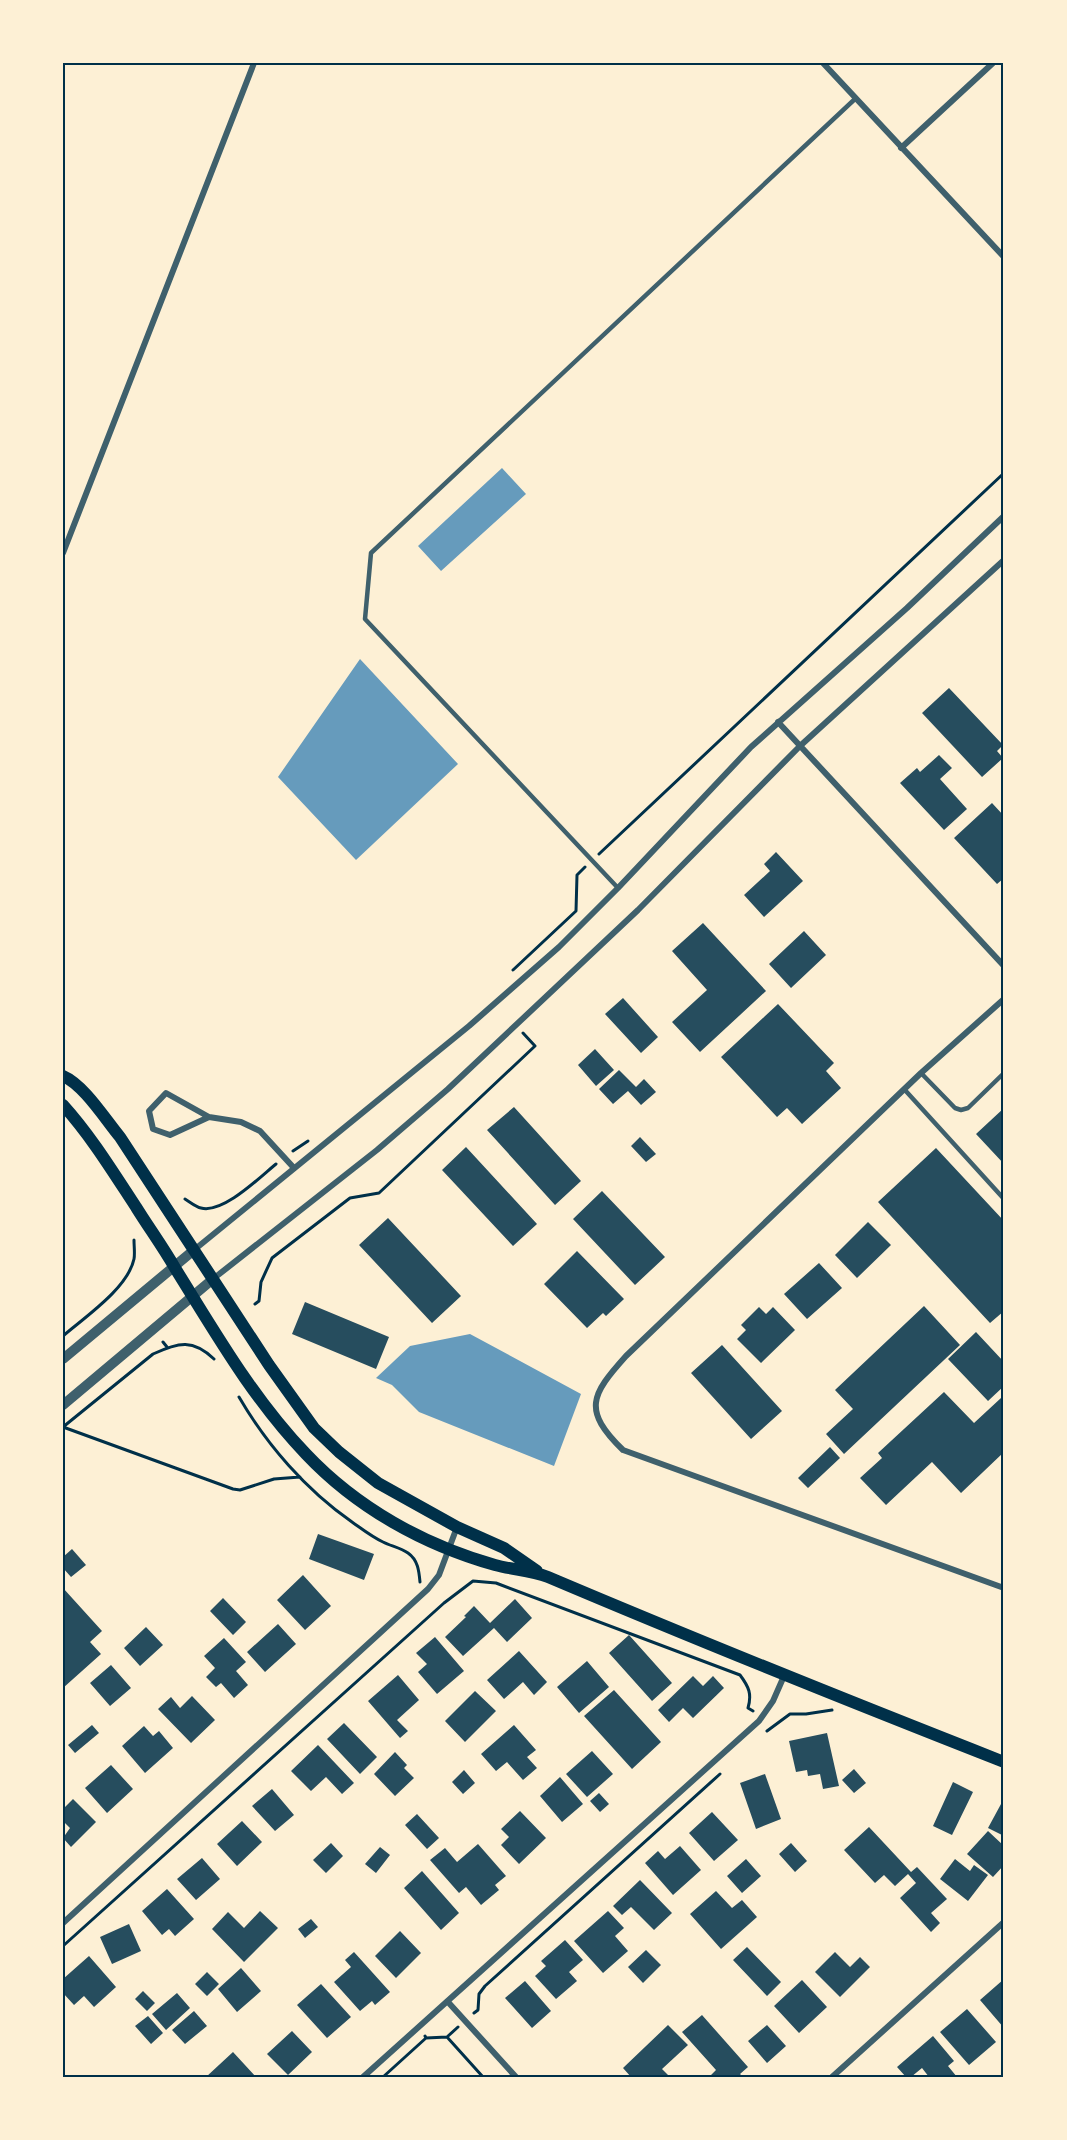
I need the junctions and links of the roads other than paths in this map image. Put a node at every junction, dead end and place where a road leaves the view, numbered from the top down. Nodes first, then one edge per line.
1 (254, 63) edge
2 (823, 63) edge
3 (993, 63) edge
4 (856, 98) junction
5 (901, 148) junction
6 (1004, 257) edge
7 (1004, 516) edge
8 (63, 553) edge
9 (1004, 560) edge
10 (778, 722) junction
11 (800, 746) junction
12 (618, 888) junction
13 (1004, 966) edge
14 (1004, 999) edge
15 (921, 1073) junction
16 (1004, 1073) edge
17 (63, 1076) edge
18 (904, 1089) junction
19 (63, 1105) edge
20 (209, 1117) junction
21 (294, 1168) junction
22 (1004, 1199) edge
23 (194, 1250) junction
24 (175, 1267) junction
25 (213, 1279) junction
26 (192, 1296) junction
27 (63, 1359) edge
28 (63, 1405) edge
29 (457, 1527) junction
30 (449, 1548) junction
31 (540, 1574) junction
32 (1004, 1588) edge
33 (784, 1676) junction
34 (1004, 1762) edge
35 (63, 1923) edge
36 (1004, 1923) edge
37 (448, 2002) junction
38 (363, 2077) edge
39 (516, 2077) edge
40 (832, 2077) edge

1 - 8 street
2 - 4 street
3 - 5 street
4 - 5 street
4 - 12 lane
5 - 6 street
7 - 10 street
9 - 11 street
10 - 11 street
10 - 12 street
11 - 13 street
11 - 25 street
12 - 21 street
14 - 15 street
15 - 16 lane
15 - 18 street
17 - 23 main road
18 - 22 lane
18 - 32 street
19 - 24 main road
20 - 20 street
20 - 21 street
21 - 23 street
23 - 24 street
23 - 25 main road
24 - 26 main road
24 - 27 street
25 - 26 street
25 - 29 main road
26 - 28 street
26 - 30 main road
29 - 30 street
29 - 31 main road
30 - 31 main road
30 - 35 street
31 - 33 main road
33 - 34 main road
33 - 37 street
36 - 40 street
37 - 38 street
37 - 39 street

